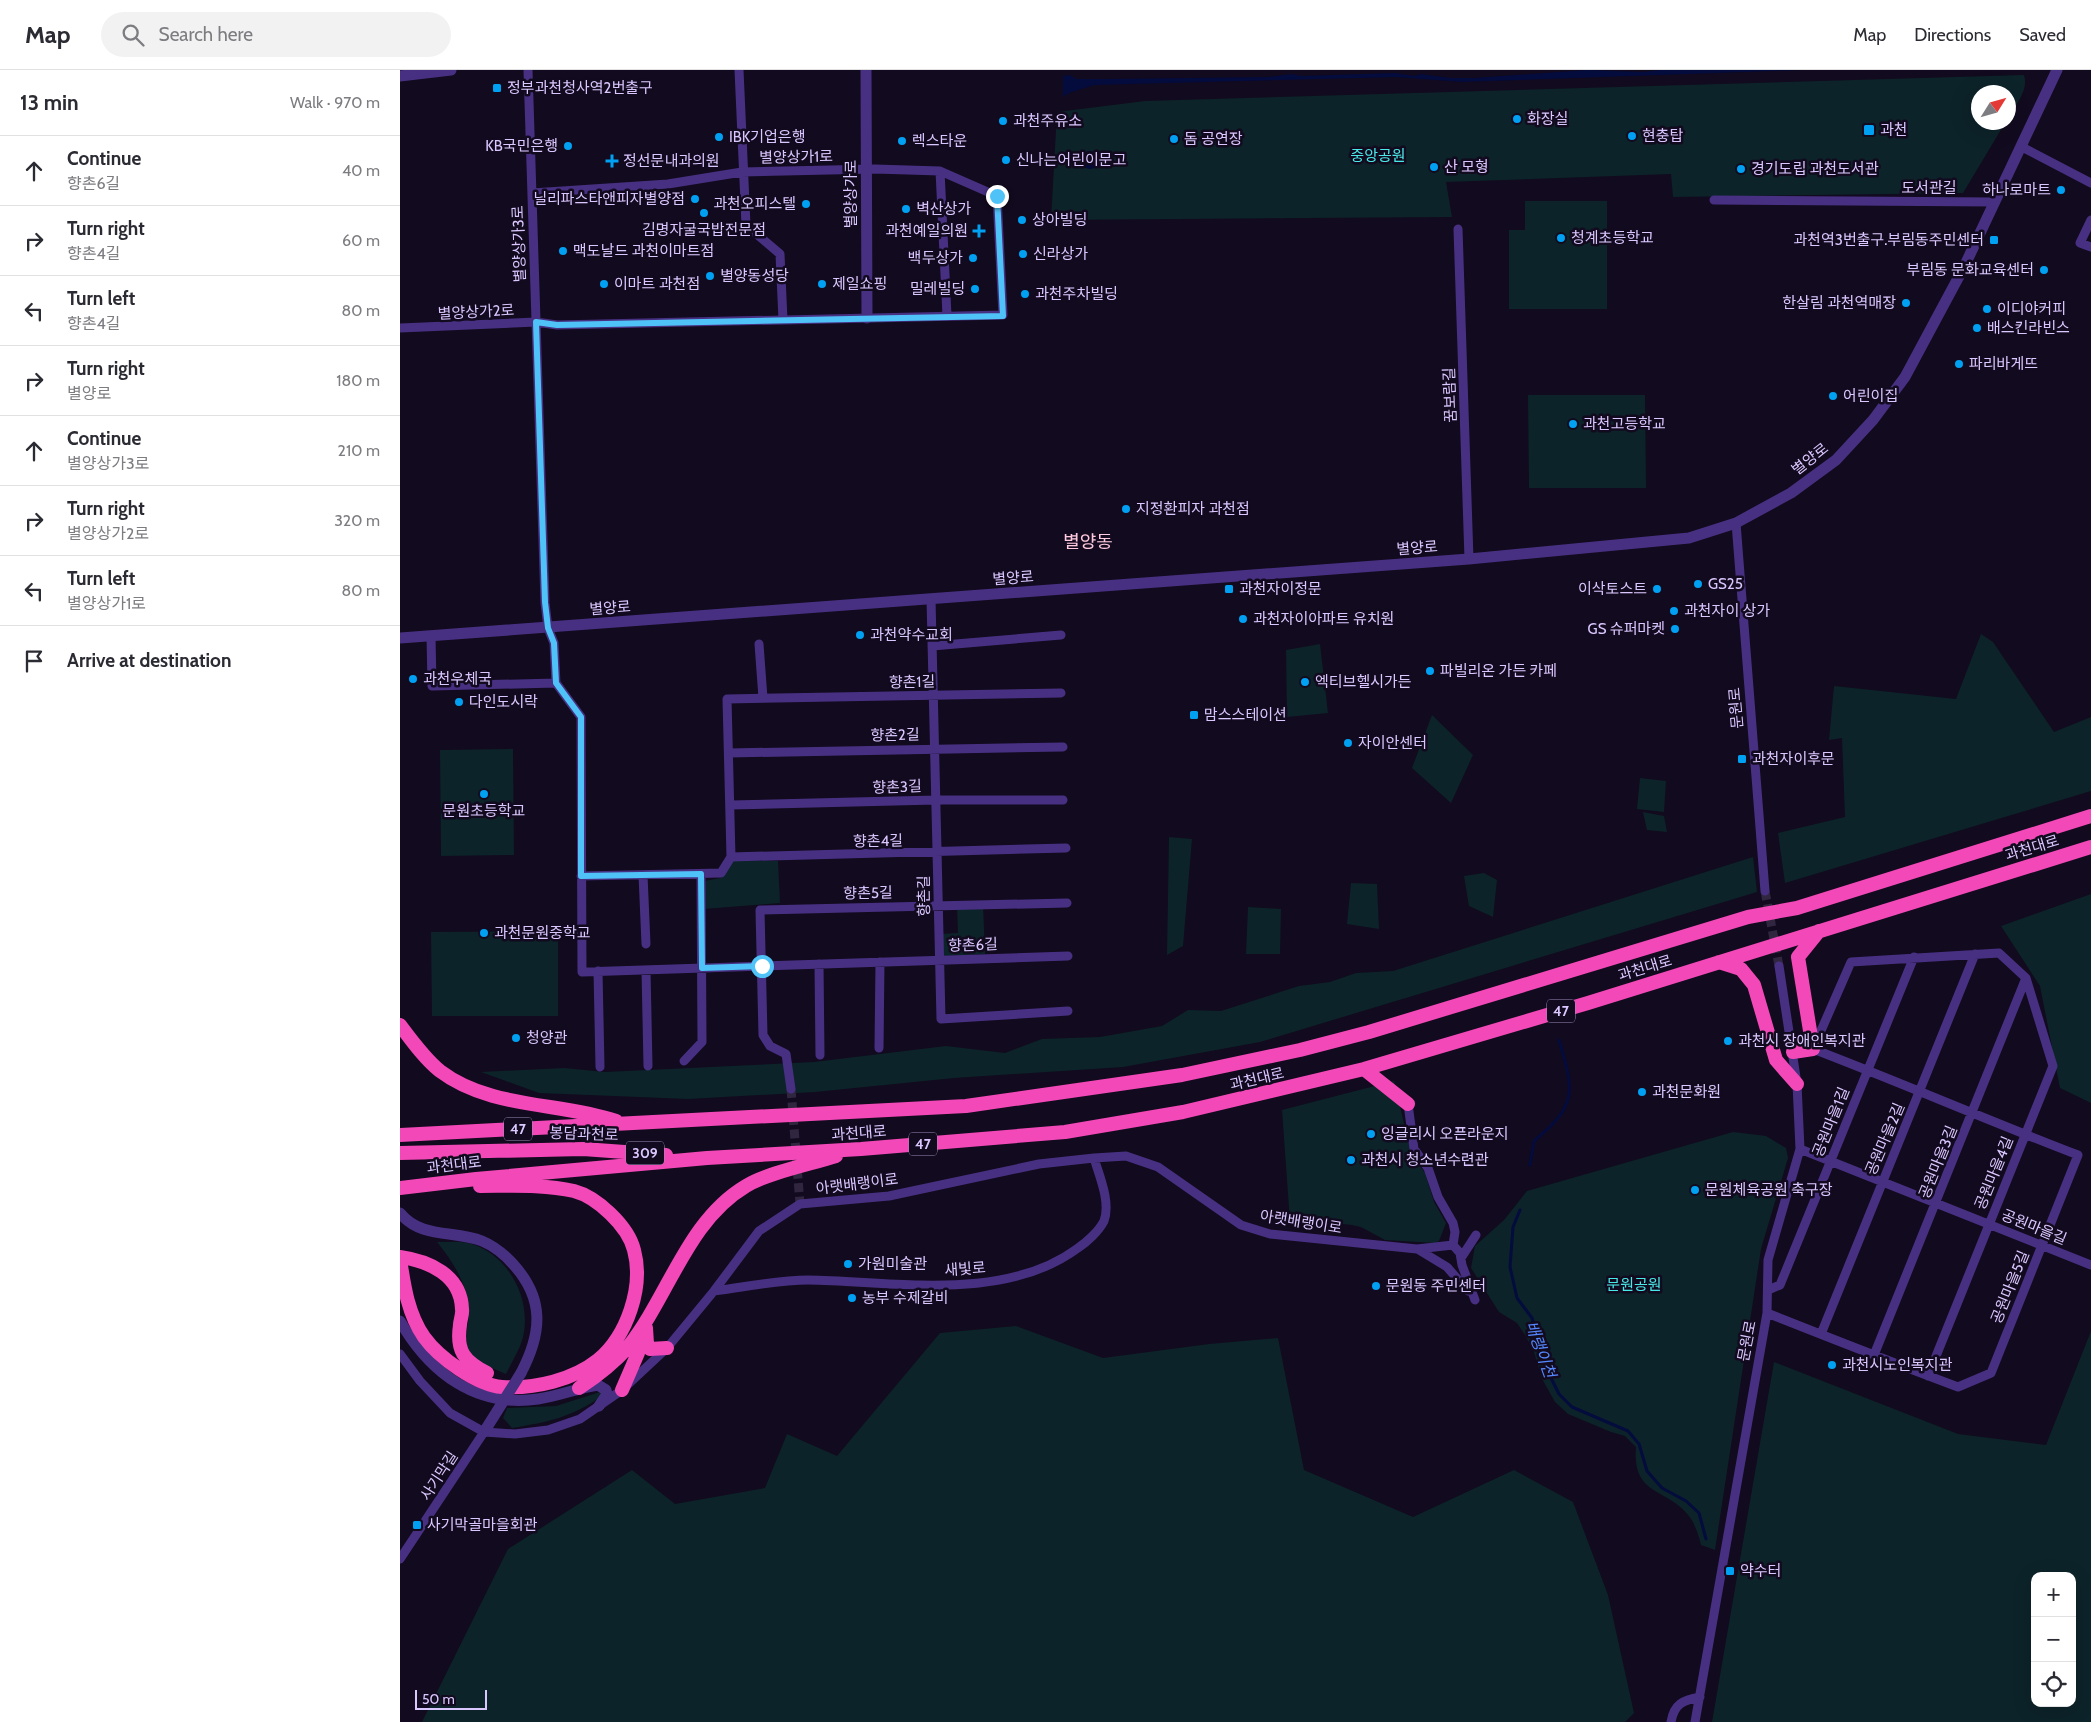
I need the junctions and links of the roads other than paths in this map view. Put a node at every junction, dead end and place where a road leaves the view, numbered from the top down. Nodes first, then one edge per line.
1 (451, 70) edge
2 (528, 70) edge
3 (739, 70) edge
4 (866, 70) edge
5 (2057, 70) edge
6 (400, 76) edge
7 (2022, 147) junction
8 (866, 169) junction
9 (940, 171) junction
10 (742, 172) junction
11 (2091, 183) edge
12 (532, 193) junction
13 (1714, 200) dead end
14 (1994, 202) junction
15 (2091, 220) edge
16 (1458, 229) dead end
17 (2091, 248) edge
18 (947, 316) junction
19 (1003, 316) joint
20 (867, 318) junction
21 (783, 320) junction
22 (536, 322) junction
23 (400, 328) edge
24 (1736, 523) junction
25 (1469, 559) junction
26 (931, 599) junction
27 (548, 628) junction
28 (1061, 635) dead end
29 (431, 636) junction
30 (400, 638) edge
31 (759, 644) dead end
32 (932, 646) junction
33 (556, 683) junction
34 (1061, 693) dead end
35 (933, 695) junction
36 (763, 698) junction
37 (1063, 746) dead end
38 (934, 748) junction
39 (729, 753) junction
40 (936, 800) junction
41 (1063, 800) dead end
42 (731, 805) junction
43 (2091, 816) edge
44 (2091, 847) edge
45 (1066, 848) dead end
46 (937, 853) junction
47 (731, 857) junction
48 (701, 874) junction
49 (643, 875) junction
50 (581, 876) junction
51 (1765, 891) tunnel mouth
52 (1067, 903) dead end
53 (938, 905) junction
54 (1819, 931) junction
55 (646, 944) dead end
56 (1975, 954) junction
57 (1068, 956) dead end
58 (1914, 957) junction
59 (940, 960) junction
60 (880, 962) junction
61 (1719, 962) junction
62 (819, 964) junction
63 (762, 966) junction
64 (1779, 966) tunnel mouth
65 (702, 968) junction
66 (646, 970) junction
67 (598, 971) junction
68 (2026, 978) junction
69 (1068, 1011) dead end
70 (400, 1025) edge
71 (879, 1048) dead end
72 (1813, 1049) junction
73 (1793, 1052) junction
74 (820, 1055) dead end
75 (684, 1061) dead end
76 (648, 1066) dead end
77 (600, 1067) dead end
78 (1364, 1069) junction
79 (1867, 1070) junction
80 (1797, 1084) junction
81 (791, 1089) tunnel mouth
82 (1920, 1092) junction
83 (1408, 1104) joint
84 (1973, 1113) junction
85 (624, 1124) junction
86 (406, 1135) edge
87 (2024, 1135) junction
88 (861, 1149) junction
89 (1800, 1149) junction
90 (406, 1153) edge
91 (707, 1158) junction
92 (1094, 1158) junction
93 (1830, 1161) junction
94 (1882, 1181) junction
95 (416, 1187) junction
96 (400, 1188) edge
97 (1936, 1203) junction
98 (400, 1213) edge
99 (1989, 1224) junction
100 (2042, 1245) junction
101 (1450, 1246) junction
102 (1417, 1249) junction
103 (404, 1258) edge
104 (1461, 1258) junction
105 (1444, 1265) junction
106 (2091, 1265) edge
107 (1768, 1290) junction
108 (714, 1291) junction
109 (1767, 1313) junction
110 (645, 1320) junction
111 (400, 1322) edge
112 (1820, 1334) junction
113 (667, 1348) junction
114 (400, 1354) edge
115 (1874, 1355) junction
116 (1928, 1376) junction
117 (523, 1380) junction
118 (579, 1388) junction
119 (622, 1390) junction
120 (599, 1406) junction
121 (484, 1432) junction
122 (400, 1559) edge
123 (1700, 1698) junction
124 (1671, 1722) edge
125 (1695, 1722) edge

1 - 6 street
2 - 12 street, 별양상가3로
3 - 10 street
4 - 8 street, 별양상가로
5 - 7 street, 별양로
7 - 11 street
7 - 14 street, 별양로
8 - 9 street, 별양상가1로
8 - 10 street, 별양상가1로
8 - 20 street, 별양상가로
9 - 18 street
9 - 19 street, 별양상가1로
10 - 12 street, 별양상가1로
10 - 21 street
12 - 22 street, 별양상가3로
13 - 14 street, 도서관길
14 - 24 street, 별양로
15 - 17 street
16 - 25 street, 꿈보람길
18 - 19 street, 별양상가2로
18 - 20 street, 별양상가2로
20 - 21 street, 별양상가2로
21 - 22 street, 별양상가2로
22 - 23 street, 별양상가2로
22 - 27 street, 별양상가3로
24 - 25 street, 별양로
24 - 51 street, 문원로
25 - 26 street, 별양로
26 - 27 street, 별양로
26 - 32 street, 향촌길
27 - 29 street, 별양로
27 - 33 street
28 - 32 street
29 - 30 street, 별양로
29 - 33 street
31 - 36 street
32 - 35 street, 향촌길
33 - 50 street
34 - 35 street, 향촌1길
35 - 36 street, 향촌1길
35 - 38 street, 향촌길
36 - 39 street, 향촌1길
37 - 38 street, 향촌2길
38 - 39 street, 향촌2길
38 - 40 street, 향촌길
39 - 42 street
40 - 41 street, 향촌3길
40 - 42 street, 향촌3길
40 - 46 street, 향촌길
42 - 47 street
43 - 85 highway, 과천대로 / 47
44 - 54 highway, 과천대로 / 47
45 - 46 street, 향촌4길
46 - 47 street, 향촌4길
46 - 53 street, 향촌길
47 - 48 street
48 - 49 street
48 - 65 street
49 - 50 street
49 - 55 street
50 - 67 street, 향촌6길
52 - 53 street, 향촌5길
53 - 59 street, 향촌길
53 - 63 street, 향촌5길
54 - 61 highway, 과천대로 / 47
54 - 72 highway
56 - 58 street
56 - 68 street
56 - 82 street, 공원마을2길
57 - 59 street, 향촌6길
58 - 72 street
58 - 79 street, 공원마을1길
59 - 60 street, 향촌6길
59 - 69 street, 향촌길
60 - 62 street, 향촌6길
60 - 71 street
61 - 78 highway, 과천대로 / 47
61 - 80 highway
62 - 63 street, 향촌6길
62 - 74 street
63 - 65 street, 향촌6길
63 - 81 street
64 - 73 street, 문원로
65 - 66 street, 향촌6길
65 - 75 street
66 - 67 street, 향촌6길
66 - 76 street
67 - 77 street
68 - 84 street, 공원마을3길
68 - 87 street, 공원마을4길
70 - 85 highway
72 - 73 highway
72 - 79 street
73 - 80 street, 문원로
78 - 83 highway
78 - 88 highway, 과천대로 / 47
79 - 82 street
79 - 93 street, 공원마을1길
80 - 89 street, 문원로
82 - 84 street
82 - 94 street, 공원마을2길
83 - 101 street
84 - 87 street
84 - 97 street, 공원마을3길
85 - 86 highway, 과천대로 / 47
87 - 99 street, 공원마을4길
87 - 100 street, 공원마을5길
88 - 91 highway, 과천대로 / 47
88 - 110 highway
89 - 93 street, 공원마을길
89 - 107 street, 문원로
90 - 91 highway, 봉담과천로 / 309
91 - 95 highway, 과천대로 / 47
92 - 102 street, 아랫배랭이로
92 - 108 street, 아랫배랭이로
92 - 108 street, 새빛로
93 - 94 street, 공원마을길
93 - 107 street, 공원마을1길
94 - 97 street, 공원마을길
94 - 112 street, 공원마을2길
95 - 96 highway, 과천대로 / 47
95 - 117 highway
97 - 99 street, 공원마을길
97 - 115 street, 공원마을3길
98 - 117 street
99 - 100 street, 공원마을길
99 - 116 street, 공원마을4길
100 - 106 street, 공원마을길
100 - 116 street, 공원마을5길
101 - 102 street
101 - 104 street
101 - 104 street
101 - 105 street
102 - 105 street
103 - 117 highway
103 - 117 highway
104 - 105 street
104 - 105 street
107 - 109 street, 문원로
108 - 113 street, 아랫배랭이로
109 - 112 street
109 - 123 street, 문원로
110 - 113 highway
110 - 118 highway
110 - 119 highway
111 - 118 street
112 - 115 street
113 - 119 street, 아랫배랭이로
114 - 121 street, 아랫배랭이로
115 - 116 street
117 - 121 street, bridge
118 - 120 street
119 - 120 street, 아랫배랭이로
120 - 121 street, 아랫배랭이로
121 - 122 street, 사기막길
123 - 124 street
123 - 125 street, 문원로

